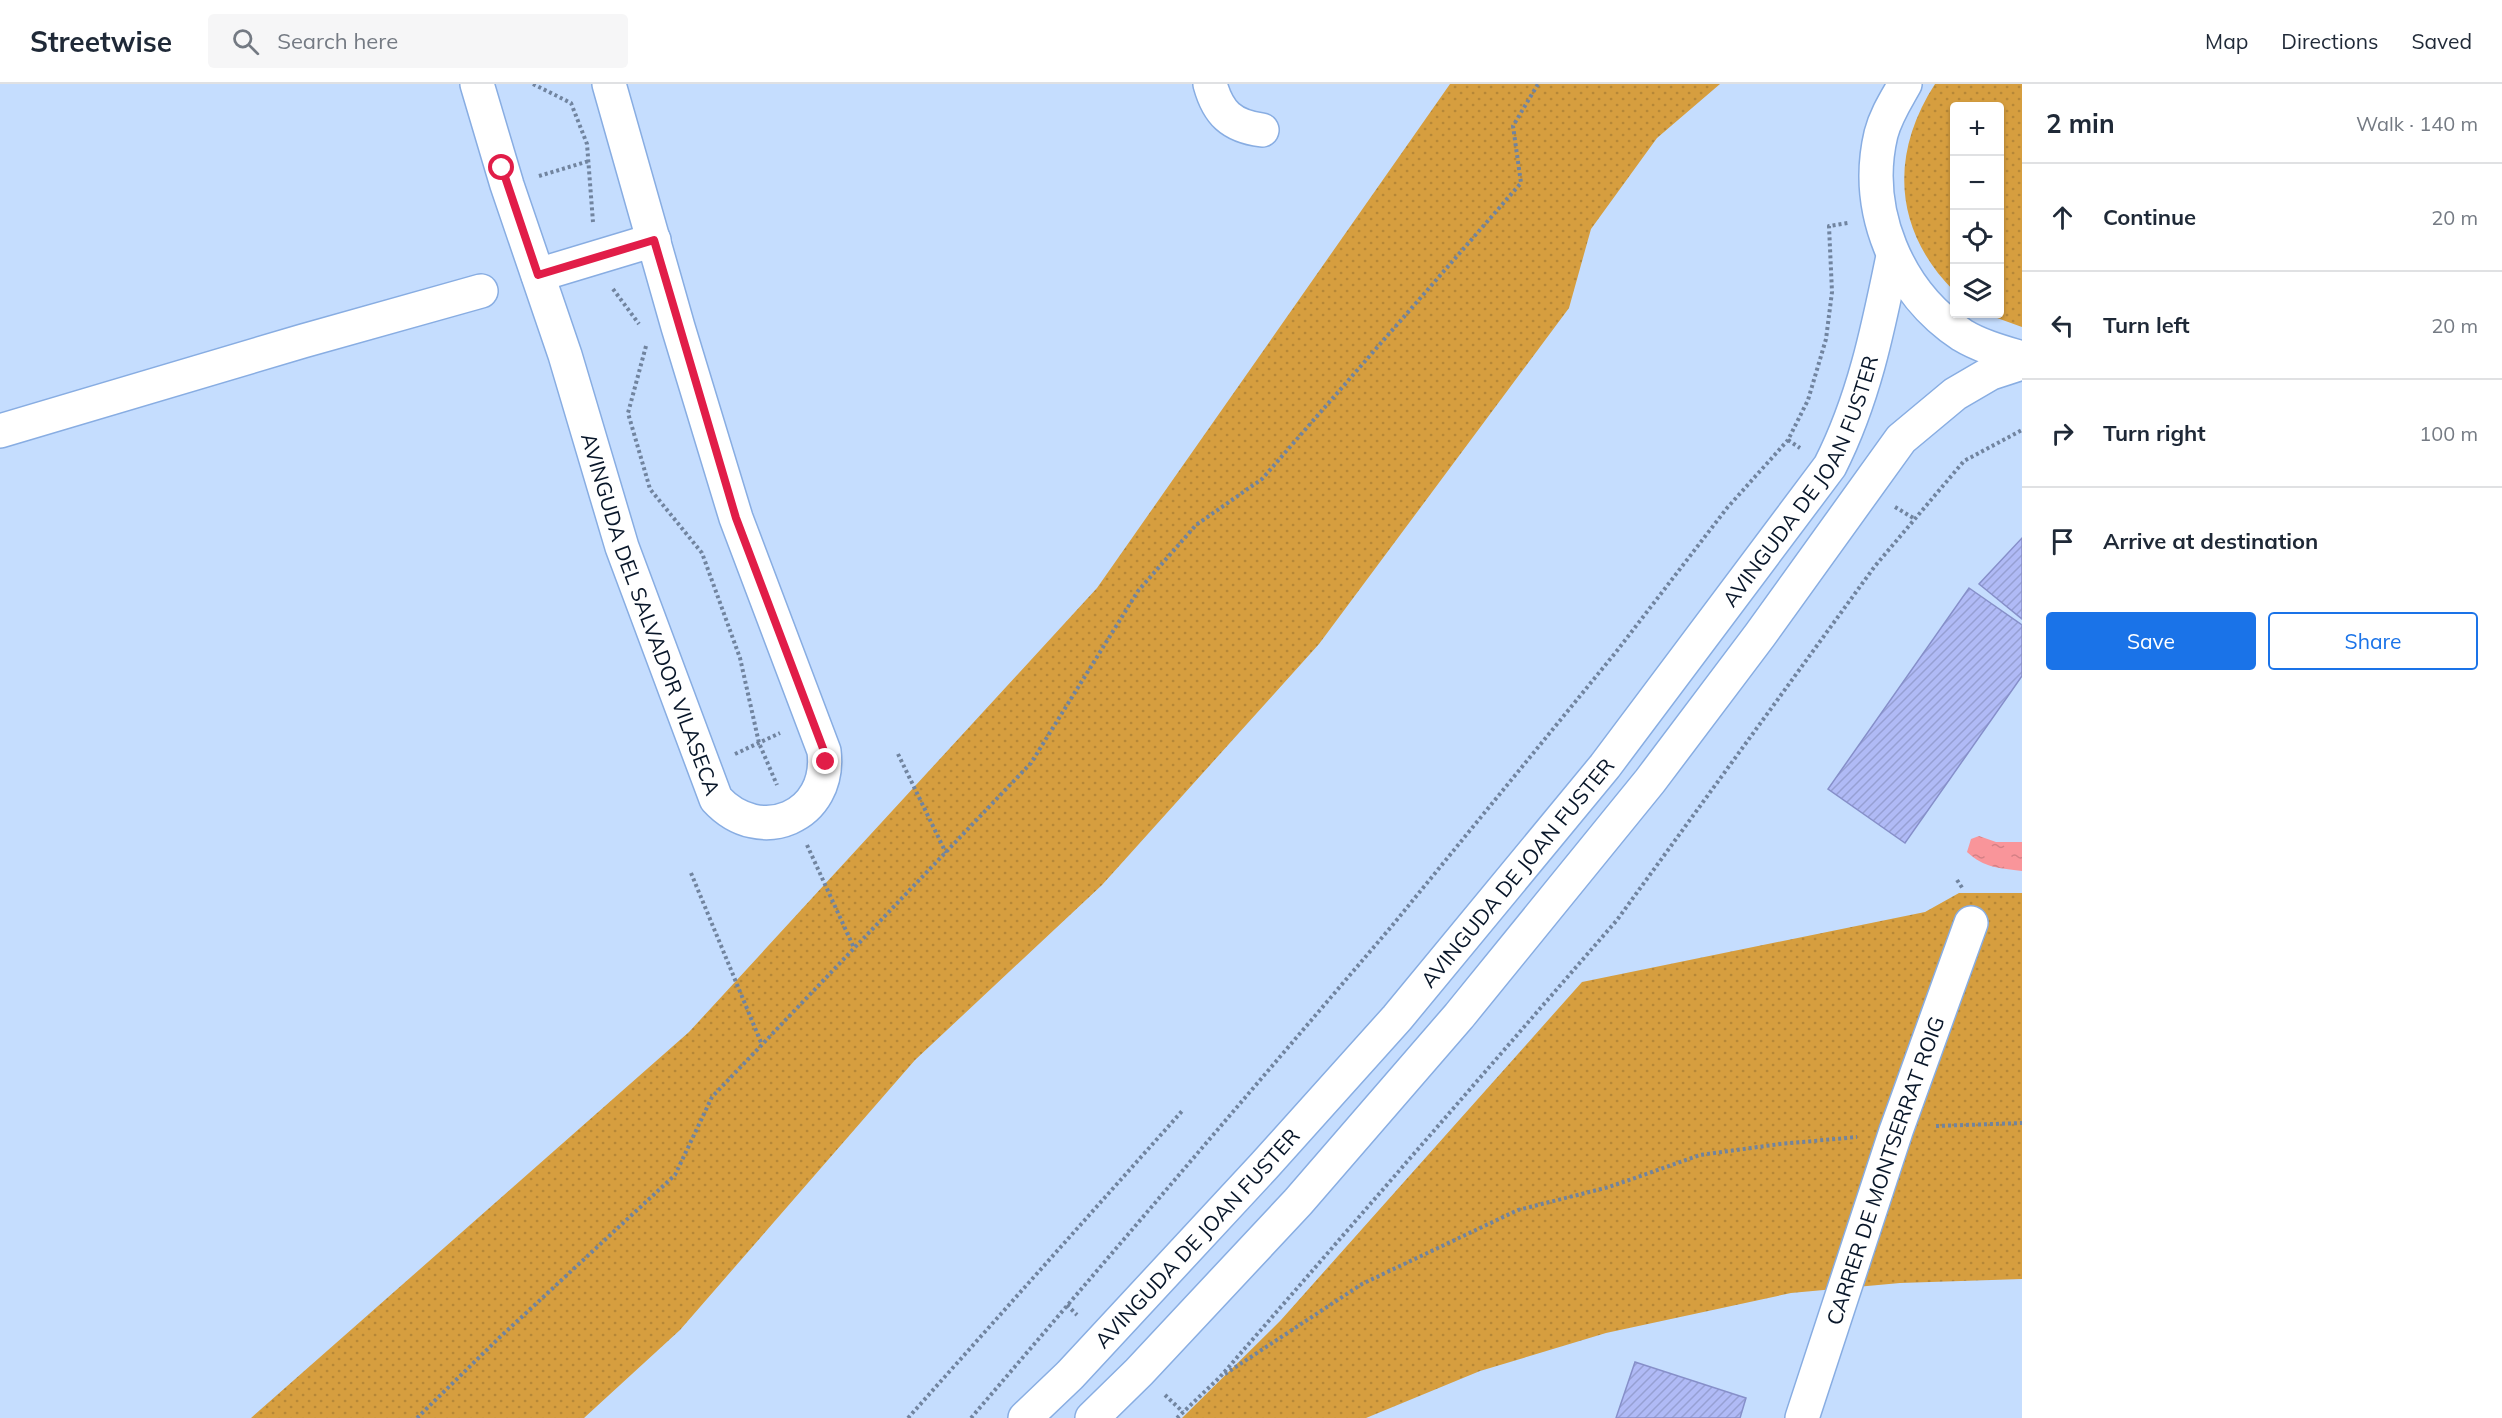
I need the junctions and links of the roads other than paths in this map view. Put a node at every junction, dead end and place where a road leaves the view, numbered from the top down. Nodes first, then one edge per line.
1 (477, 84) edge
2 (609, 84) edge
3 (1210, 84) edge
4 (1905, 84) edge
5 (1262, 130) dead end
6 (654, 240) junction
7 (1893, 256) junction
8 (538, 275) junction
9 (481, 291) dead end
10 (2022, 358) edge
11 (2022, 363) edge
12 (0, 431) edge
13 (1971, 923) dead end
14 (1025, 1418) edge
15 (1092, 1418) edge
16 (1802, 1418) edge

1 - 8 street, AVINGUDA DEL SALVADOR VILASECA
2 - 6 street
3 - 5 street
4 - 7 street
6 - 8 street
6 - 8 street, AVINGUDA DEL SALVADOR VILASECA
7 - 10 street
7 - 14 street, AVINGUDA DE JOAN FUSTER
9 - 12 street
11 - 15 street
13 - 16 street, CARRER DE MONTSERRAT ROIG

